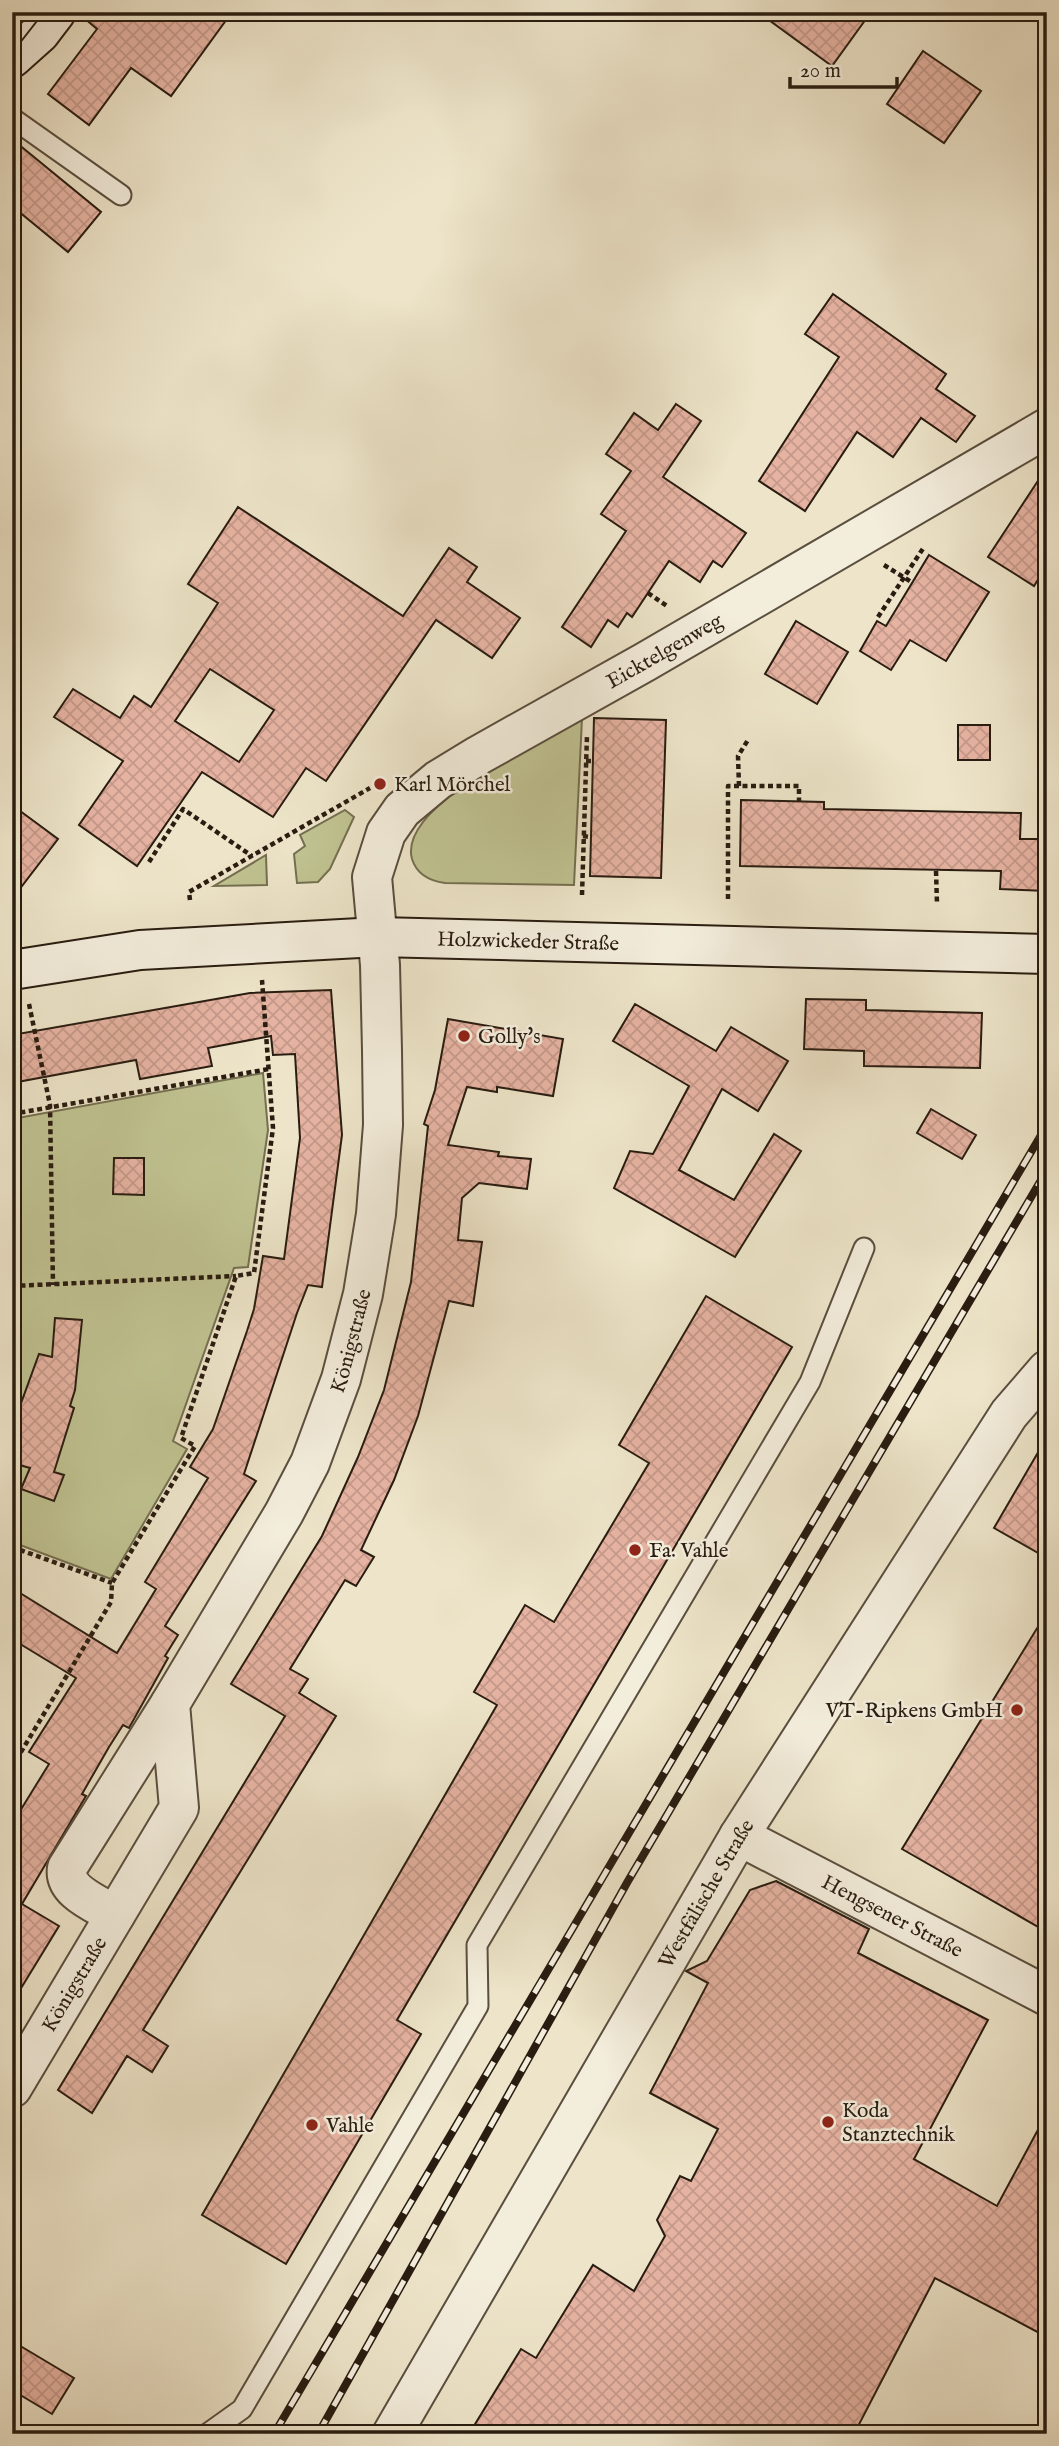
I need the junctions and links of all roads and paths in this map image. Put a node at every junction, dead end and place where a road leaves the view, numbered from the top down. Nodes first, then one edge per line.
1 (56, 12) edge
2 (12, 58) edge
3 (12, 118) edge
4 (121, 195) dead end
5 (1047, 428) edge
6 (924, 547) dead end
7 (648, 593) dead end
8 (671, 613) dead end
9 (878, 617) dead end
10 (579, 699) junction
11 (748, 740) dead end
12 (586, 761) junction
13 (593, 761) dead end
14 (375, 785) dead end
15 (739, 786) junction
16 (799, 801) dead end
17 (583, 836) junction
18 (590, 837) dead end
19 (252, 856) junction
20 (149, 862) dead end
21 (936, 871) dead end
22 (582, 895) dead end
23 (190, 900) dead end
24 (728, 900) dead end
25 (937, 904) dead end
26 (378, 937) junction
27 (1047, 954) edge
28 (262, 978) dead end
29 (20, 986) edge
30 (269, 1069) junction
31 (50, 1105) junction
32 (12, 1114) edge
33 (864, 1248) dead end
34 (236, 1276) junction
35 (52, 1285) junction
36 (12, 1286) edge
37 (1047, 1370) edge
38 (12, 1547) edge
39 (112, 1583) junction
40 (170, 1704) junction
41 (12, 1768) edge
42 (738, 1836) junction
43 (115, 1915) junction
44 (1047, 1996) edge
45 (12, 2088) edge
46 (208, 2434) edge
47 (391, 2434) edge

1 - 2 street
3 - 4 lane
5 - 10 street, Eicktelgenweg
6 - 9 path
7 - 8 path
10 - 12 path
10 - 26 street, Eicktelgenweg
11 - 15 path
12 - 13 path
12 - 17 path
14 - 19 path
15 - 16 path
15 - 24 path
17 - 18 path
17 - 22 path
19 - 20 path
19 - 23 path
21 - 25 path
26 - 27 street, Holzwickeder Straße
26 - 29 street, Holzwickeder Straße
26 - 40 street, Königstraße
28 - 30 path
29 - 31 path
30 - 31 path
30 - 34 path
31 - 32 path
31 - 35 path
33 - 46 lane
34 - 35 path
34 - 39 path
35 - 36 path
37 - 42 street, Westfälische Straße
38 - 39 path
39 - 41 path
40 - 43 street, Königstraße
40 - 43 street, Königstraße
42 - 44 street, Hengsener Straße
42 - 47 street, Westfälische Straße
43 - 45 street, Königstraße

